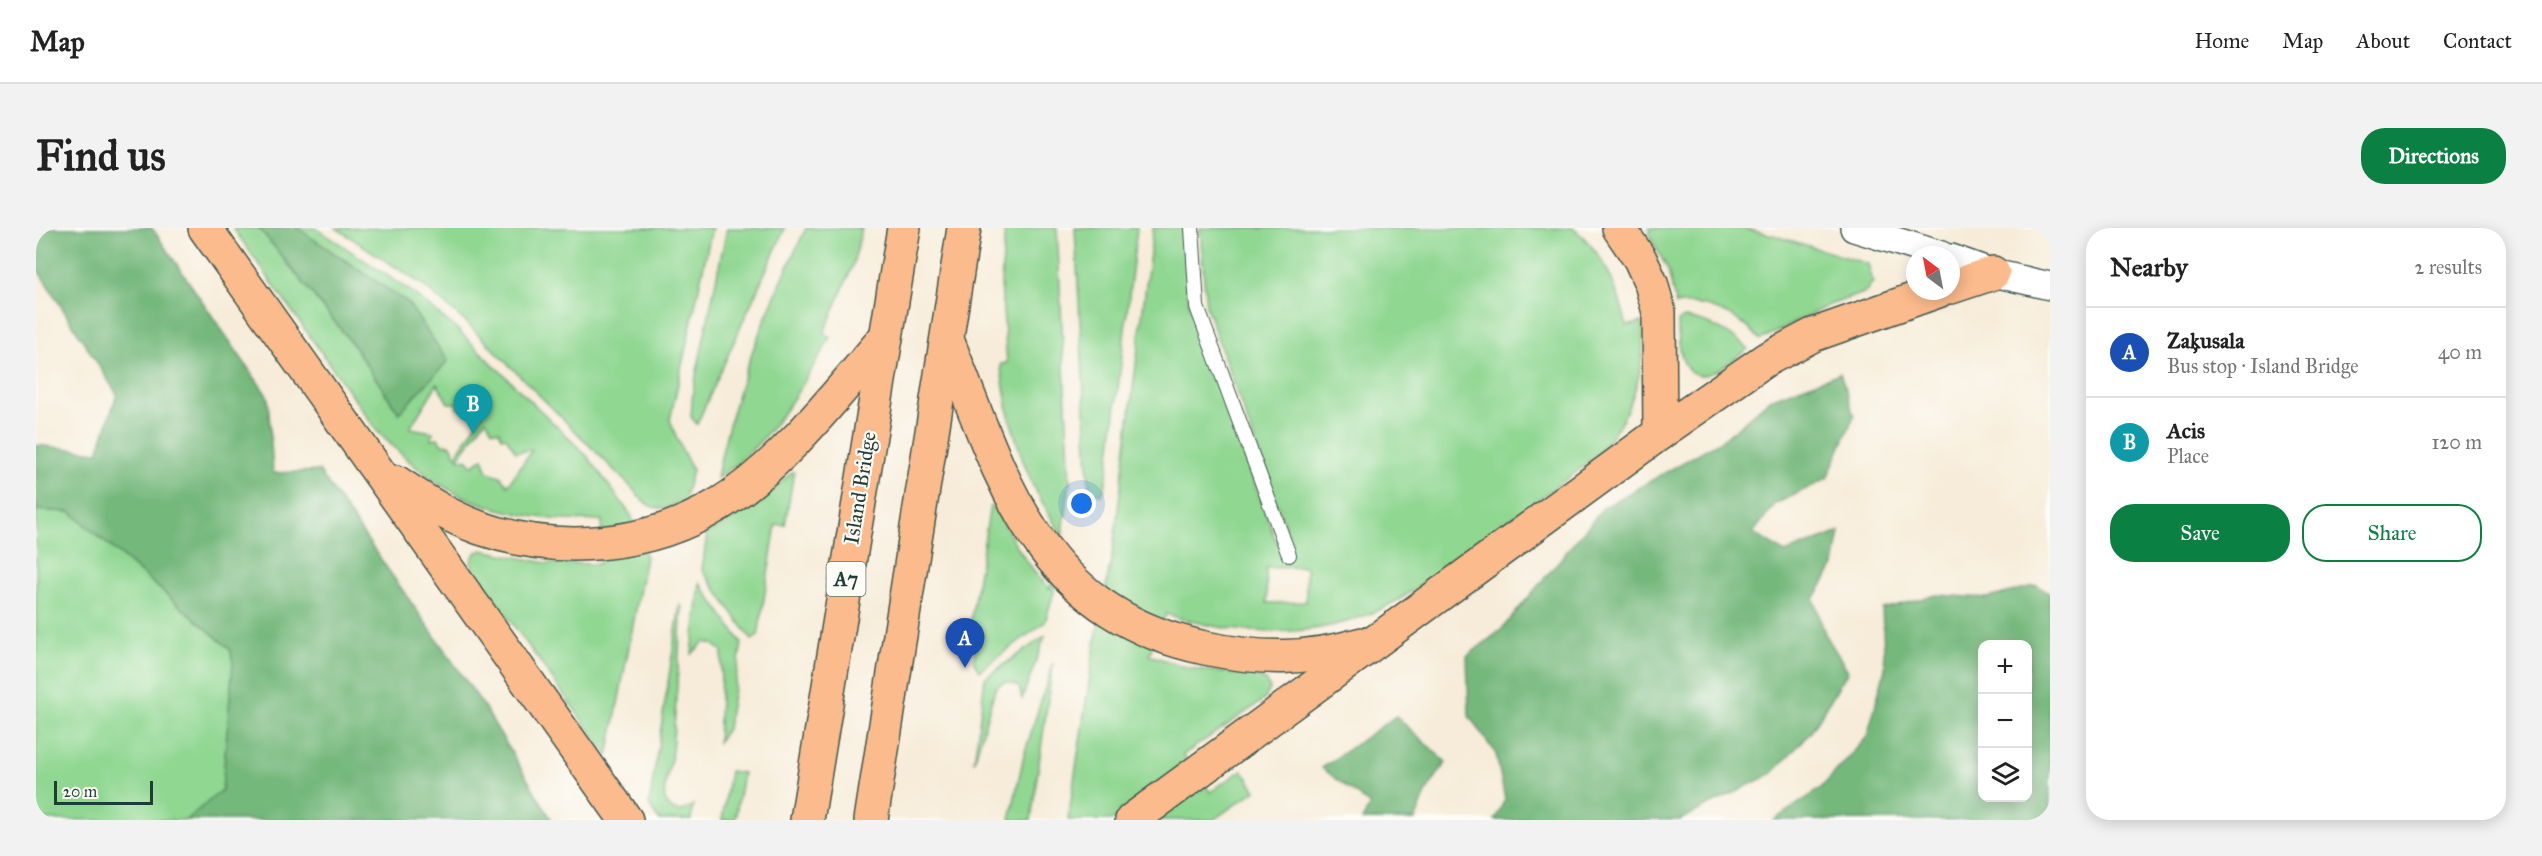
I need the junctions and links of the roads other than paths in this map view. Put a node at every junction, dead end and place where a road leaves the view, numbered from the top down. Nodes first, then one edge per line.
1 (205, 228) edge
2 (904, 228) edge
3 (964, 228) edge
4 (1192, 228) edge
5 (1619, 228) edge
6 (1854, 228) edge
7 (1912, 246) edge
8 (1960, 261) edge
9 (1993, 273) junction
10 (1960, 284) edge
11 (2050, 286) edge
12 (1912, 300) edge
13 (885, 339) junction
14 (947, 340) junction
15 (1659, 433) junction
16 (382, 473) junction
17 (1289, 555) dead end
18 (1375, 641) junction
19 (626, 820) edge
20 (807, 820) edge
21 (871, 820) edge
22 (1132, 820) edge

1 - 16 highway
2 - 13 highway, Island Bridge / A7
3 - 14 highway
4 - 17 lane
5 - 15 highway
6 - 7 street
8 - 9 street
9 - 10 highway
9 - 11 street
12 - 15 highway
13 - 16 highway
13 - 20 highway, Island Bridge / A7
14 - 18 highway
14 - 21 highway
15 - 18 highway
16 - 19 highway
18 - 22 highway

